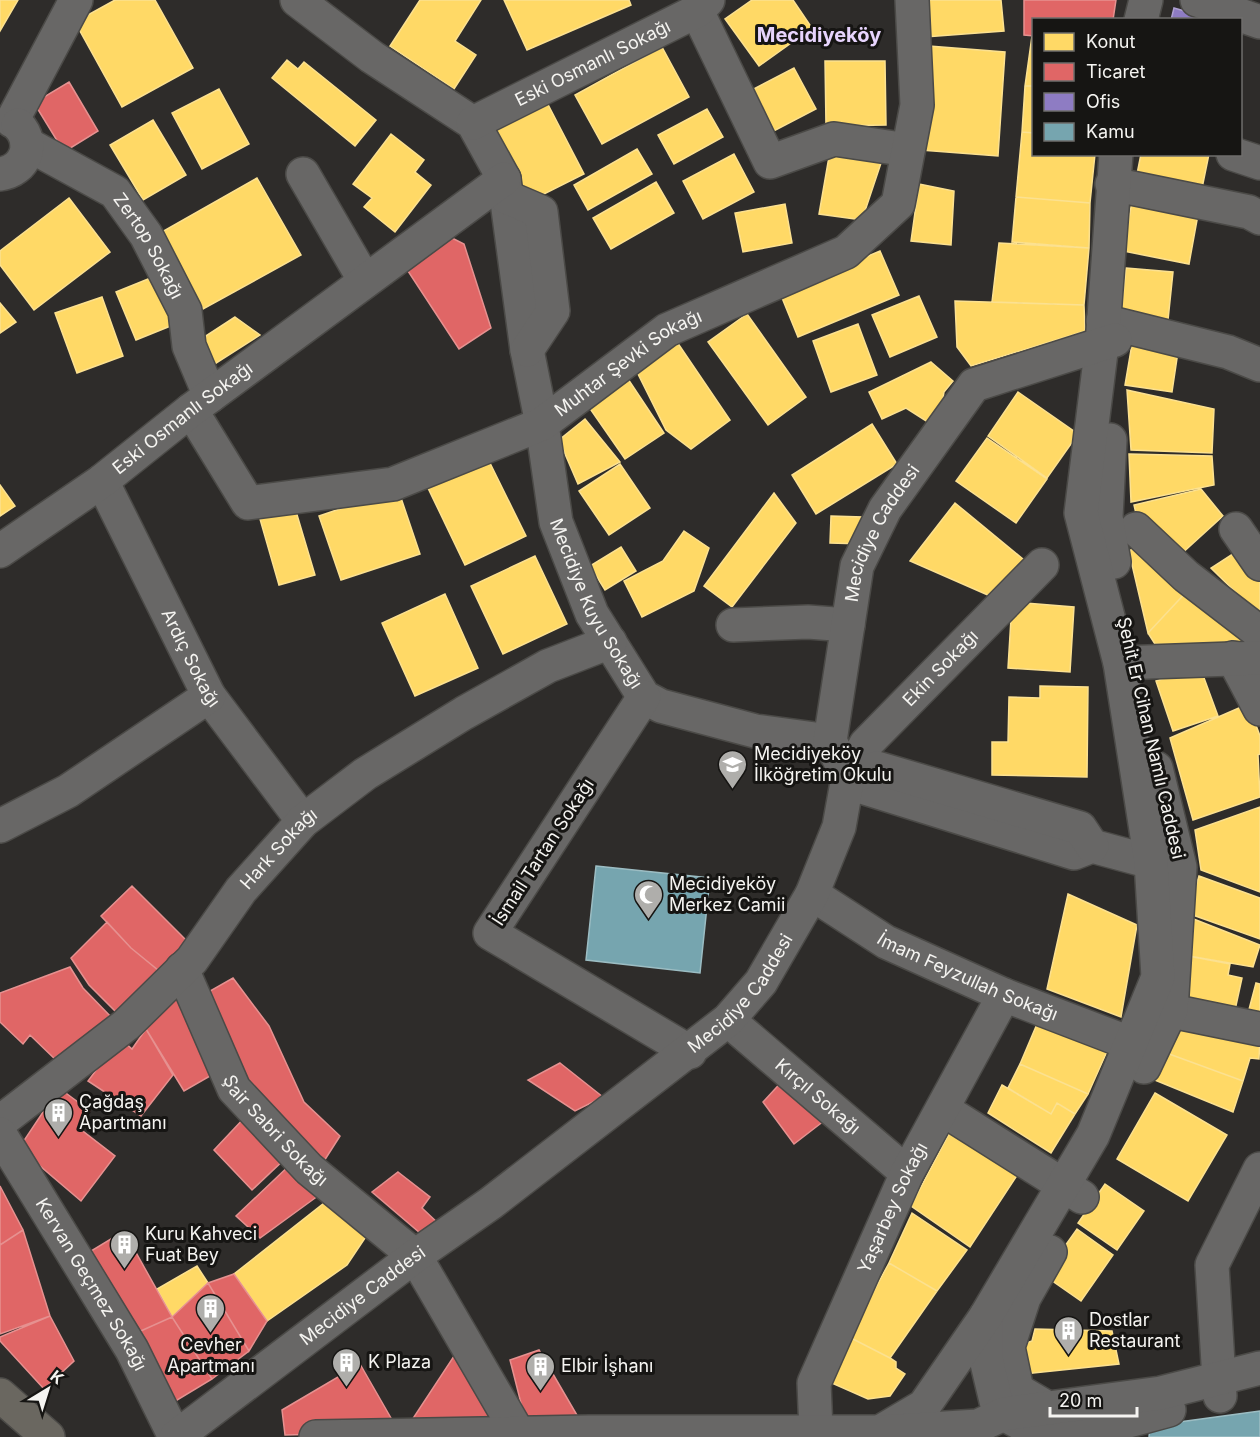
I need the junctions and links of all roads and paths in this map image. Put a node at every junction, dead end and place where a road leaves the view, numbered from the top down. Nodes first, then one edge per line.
1 (76, 0) edge
2 (297, 0) edge
3 (912, 0) edge
4 (1146, 0) edge
5 (1168, 0) edge
6 (1197, 0) edge
7 (703, 6) edge
8 (1142, 18) edge
9 (1164, 18) edge
10 (1260, 22) edge
11 (473, 123) junction
12 (13, 128) edge
13 (908, 150) junction
14 (1133, 156) edge
15 (1239, 156) edge
16 (1260, 163) edge
17 (0, 174) edge
18 (303, 174) dead end
19 (1118, 176) edge
20 (505, 188) junction
21 (1260, 218) edge
22 (365, 281) junction
23 (1108, 332) junction
24 (1260, 364) edge
25 (200, 403) junction
26 (542, 424) junction
27 (102, 481) junction
28 (1136, 529) dead end
29 (1236, 529) dead end
30 (0, 551) edge
31 (1260, 564) edge
32 (1042, 565) dead end
33 (733, 625) dead end
34 (848, 625) junction
35 (1260, 633) edge
36 (610, 642) junction
37 (1247, 658) edge
38 (1125, 663) junction
39 (209, 696) junction
40 (644, 697) junction
41 (1260, 708) edge
42 (830, 741) junction
43 (848, 777) junction
44 (303, 821) junction
45 (0, 826) edge
46 (1151, 862) junction
47 (812, 894) junction
48 (182, 969) junction
49 (1004, 994) junction
50 (1159, 1008) junction
51 (728, 1020) junction
52 (1260, 1029) edge
53 (1132, 1044) junction
54 (690, 1052) junction
55 (944, 1110) junction
56 (0, 1122) edge
57 (0, 1134) edge
58 (1260, 1169) edge
59 (907, 1173) junction
60 (1073, 1191) junction
61 (415, 1256) junction
62 (986, 1316) junction
63 (1230, 1378) edge
64 (0, 1395) edge
65 (1004, 1414) junction
66 (1044, 1427) edge
67 (1120, 1430) edge
68 (816, 1431) junction
69 (518, 1433) junction
70 (877, 1434) edge
71 (48, 1437) edge
72 (176, 1437) edge
73 (316, 1437) edge

1 - 12 street
2 - 11 street
3 - 13 street, Muhtar Şevki Sokağı
4 - 8 street
5 - 9 street
6 - 10 street
7 - 11 street, Eski Osmanlı Sokağı
7 - 13 street
11 - 20 street
12 - 17 street
12 - 25 street, Zertop Sokağı
13 - 26 street, Muhtar Şevki Sokağı
14 - 19 street, Şehit Er Cihan Namlı Caddesi
15 - 16 street
18 - 22 street
19 - 21 street
19 - 23 street, Şehit Er Cihan Namlı Caddesi
20 - 22 street, Eski Osmanlı Sokağı
20 - 26 street, Mecidiye Kuyu Sokağı
22 - 25 street, Eski Osmanlı Sokağı
23 - 24 street
23 - 34 street, Mecidiye Caddesi
23 - 38 street, Şehit Er Cihan Namlı Caddesi
25 - 26 street, Muhtar Şevki Sokağı
25 - 27 street, Eski Osmanlı Sokağı
26 - 36 street, Mecidiye Kuyu Sokağı
27 - 30 street, Eski Osmanlı Sokağı
27 - 39 street, Ardıç Sokağı
28 - 35 street
29 - 31 street
32 - 43 street, Ekin Sokağı
33 - 34 street
34 - 42 street, Mecidiye Caddesi
36 - 40 street, Mecidiye Kuyu Sokağı
36 - 44 street, Hark Sokağı
37 - 38 street
37 - 41 street
38 - 46 street, Şehit Er Cihan Namlı Caddesi
38 - 50 street, Şehit Er Cihan Namlı Caddesi
39 - 44 street, Ardıç Sokağı
39 - 45 street
40 - 42 street, Mecidiye Kuyu Sokağı
40 - 54 street, İsmail Tartan Sokağı
42 - 43 street
43 - 46 street
43 - 47 street, Mecidiye Caddesi
44 - 48 street, Hark Sokağı
46 - 50 street, Şehit Er Cihan Namlı Caddesi
47 - 49 street, İmam Feyzullah Sokağı
47 - 51 street, Mecidiye Caddesi
48 - 56 street, Hark Sokağı
48 - 61 street, Şair Sabri Sokağı
49 - 53 street, İmam Feyzullah Sokağı
49 - 55 street, Yaşarbey Sokağı
50 - 52 street
50 - 53 street, Şehit Er Cihan Namlı Caddesi
50 - 60 street, Şehit Er Cihan Namlı Caddesi
51 - 54 street, Mecidiye Caddesi
51 - 59 street, Kırçıl Sokağı
53 - 60 street, Şehit Er Cihan Namlı Caddesi
54 - 61 street, Mecidiye Caddesi
55 - 59 street, Yaşarbey Sokağı
55 - 60 street
57 - 72 street, Kervan Geçmez Sokağı
58 - 63 street
59 - 68 street, Yaşarbey Sokağı
60 - 62 street, Şehit Er Cihan Namlı Caddesi
60 - 66 street, Şehit Er Cihan Namlı Caddesi
61 - 69 street
61 - 72 street, Mecidiye Caddesi
62 - 65 street
62 - 70 street, Şehit Er Cihan Namlı Caddesi
63 - 66 street
63 - 67 street
64 - 71 main road
65 - 66 street
65 - 70 street
66 - 67 street
68 - 69 street
68 - 70 street
69 - 73 street

